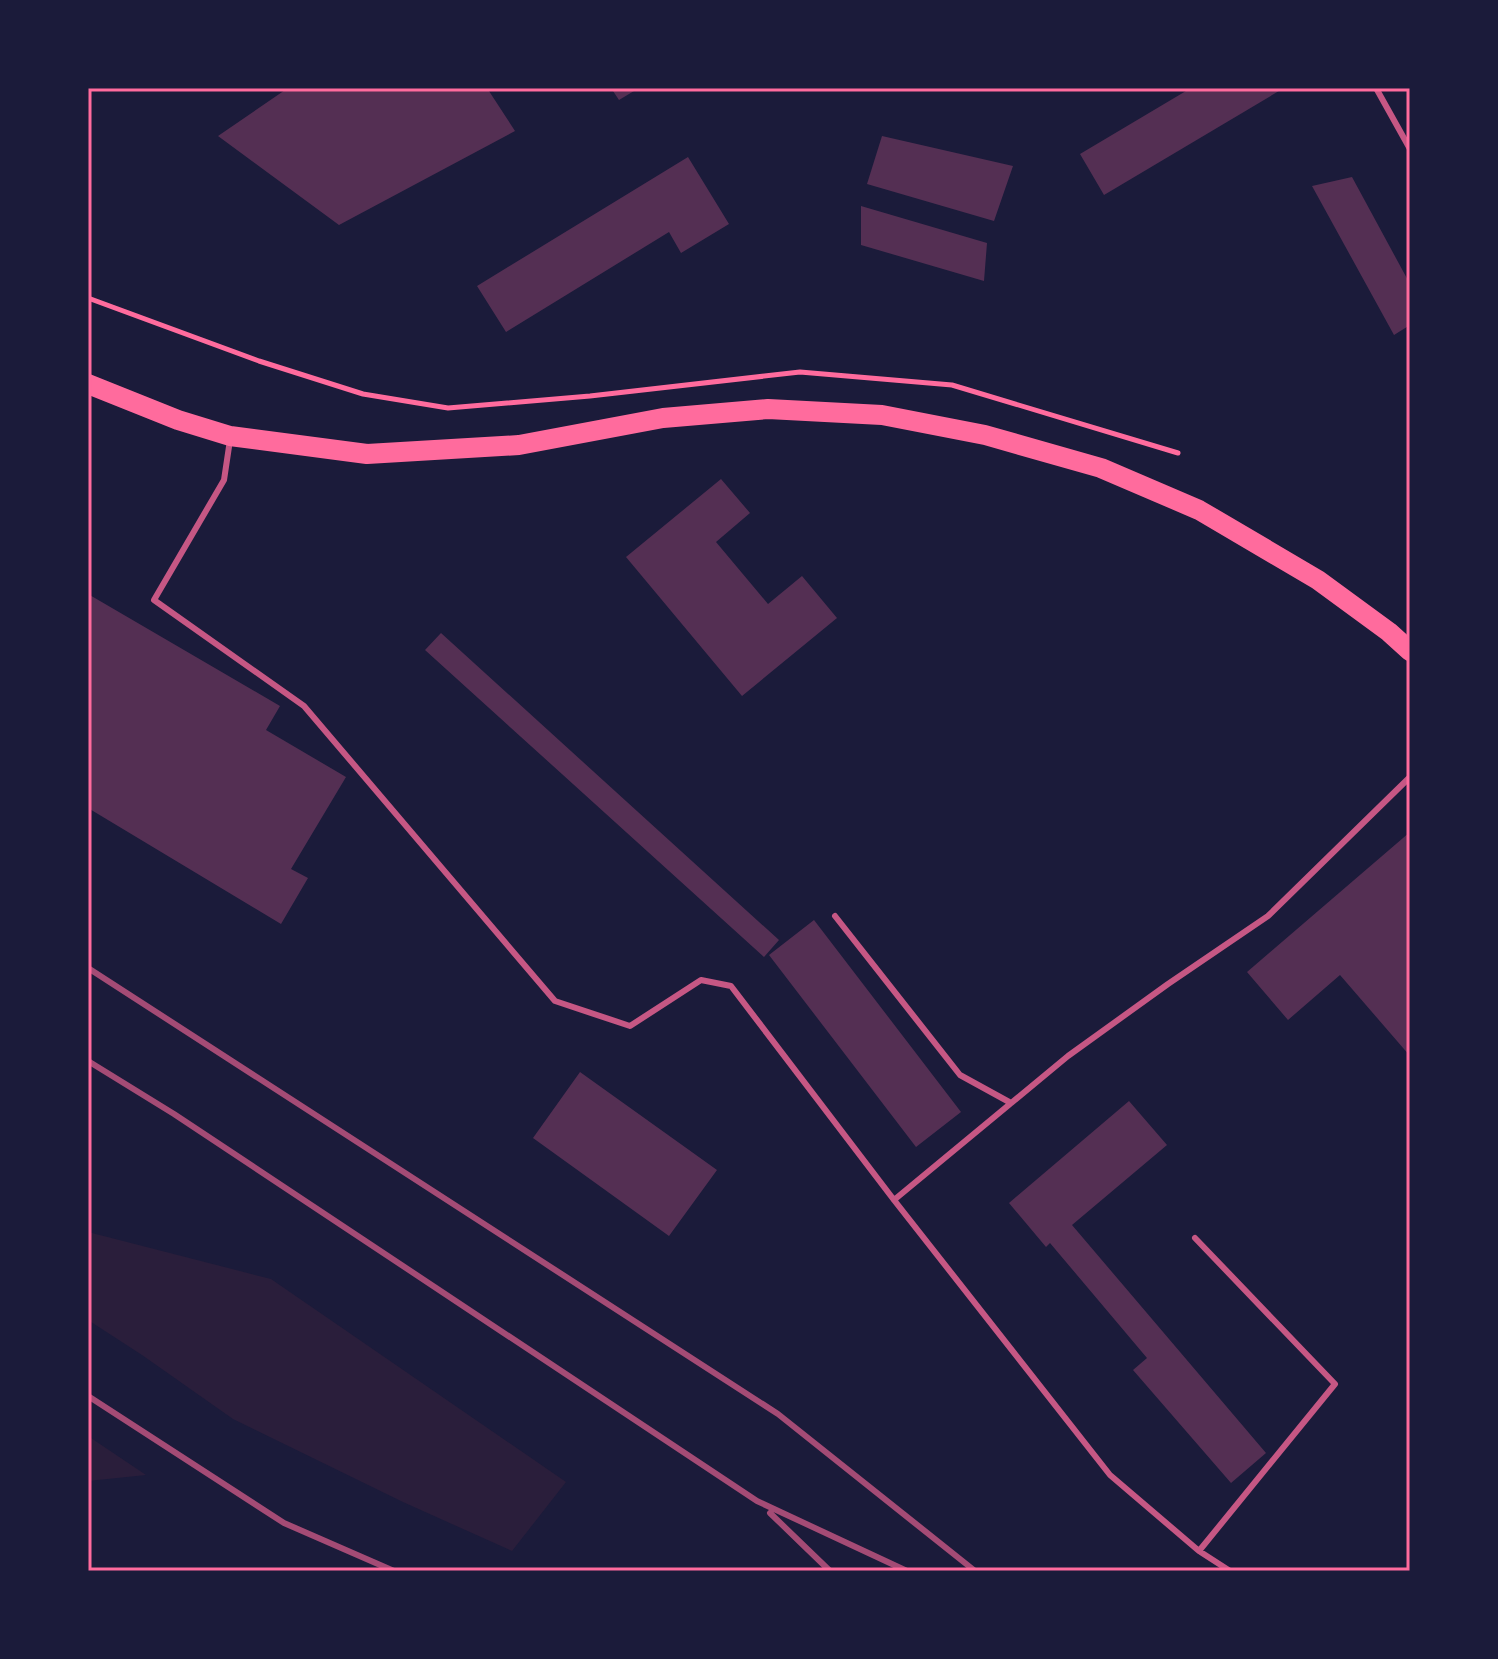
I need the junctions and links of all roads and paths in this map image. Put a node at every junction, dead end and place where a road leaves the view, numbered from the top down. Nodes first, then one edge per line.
1 (1376, 88) edge
2 (1410, 149) edge
3 (88, 298) edge
4 (88, 384) edge
5 (230, 436) junction
6 (1178, 453) dead end
7 (1410, 651) edge
8 (1410, 777) edge
9 (835, 916) dead end
10 (1011, 1103) junction
11 (894, 1200) junction
12 (1195, 1238) dead end
13 (1199, 1551) junction
14 (1230, 1571) edge

1 - 2 lane
3 - 6 path
4 - 5 main road
5 - 7 main road
5 - 11 lane
8 - 10 lane
9 - 10 lane
10 - 11 lane
11 - 13 lane
12 - 13 lane
13 - 14 lane

